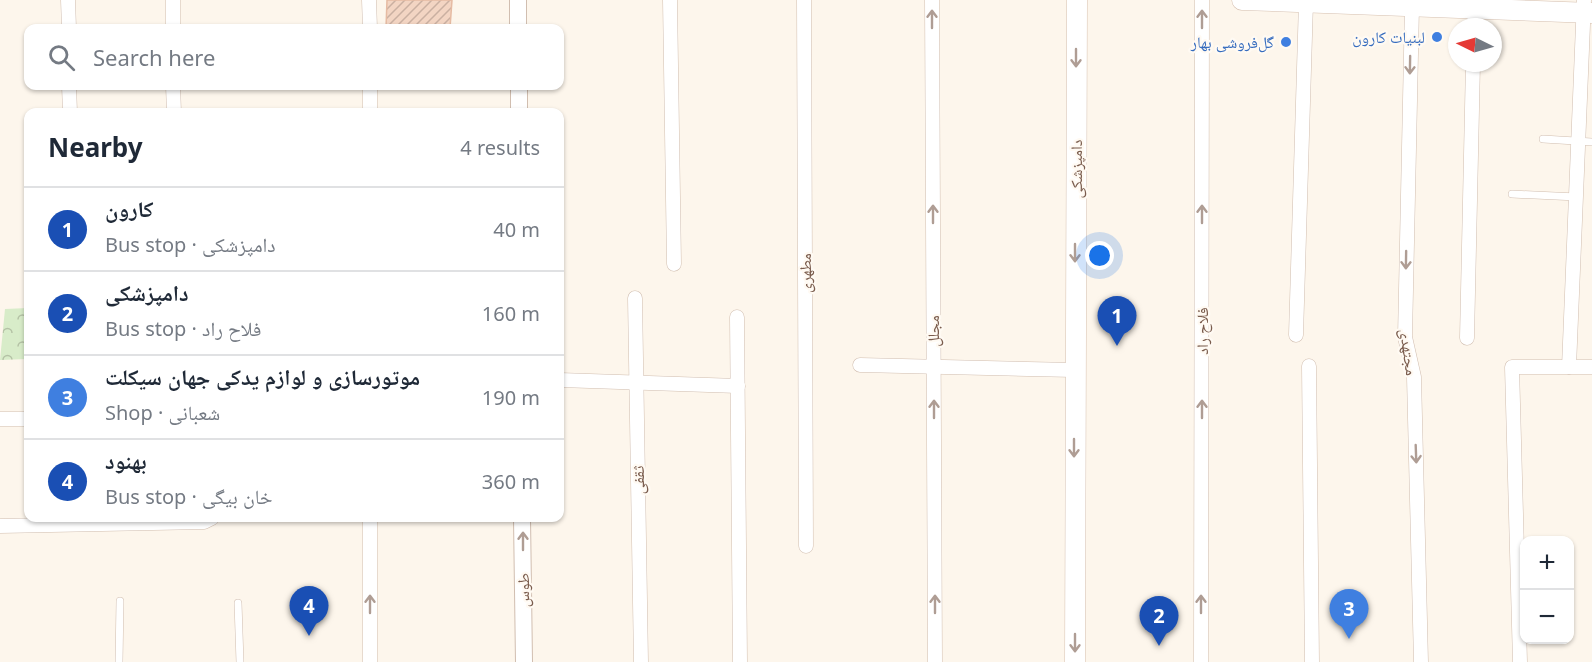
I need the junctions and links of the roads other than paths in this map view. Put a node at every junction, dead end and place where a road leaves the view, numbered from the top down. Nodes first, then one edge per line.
1 (68, 0) edge
2 (173, 0) edge
3 (369, 0) edge
4 (518, 0) edge
5 (670, 0) edge
6 (804, 0) edge
7 (932, 0) edge
8 (1077, 0) edge
9 (1202, 0) edge
10 (1242, 0) edge
11 (1306, 1) edge
12 (1412, 6) junction
13 (1587, 8) edge
14 (1467, 11) edge
15 (69, 24) edge
16 (173, 24) edge
17 (370, 24) edge
18 (518, 24) edge
19 (1473, 72) edge
20 (69, 90) edge
21 (173, 90) edge
22 (370, 90) edge
23 (519, 90) edge
24 (70, 108) edge
25 (174, 108) edge
26 (370, 108) edge
27 (519, 108) edge
28 (1543, 139) dead end
29 (1586, 141) edge
30 (1512, 194) dead end
31 (1577, 197) junction
32 (1592, 198) edge
33 (674, 264) dead end
34 (635, 298) dead end
35 (737, 317) dead end
36 (1296, 335) dead end
37 (1467, 338) dead end
38 (860, 365) dead end
39 (1309, 366) dead end
40 (934, 367) junction
41 (1569, 367) junction
42 (1592, 367) edge
43 (1074, 370) junction
44 (564, 380) edge
45 (636, 382) junction
46 (738, 386) junction
47 (0, 419) edge
48 (24, 419) edge
49 (204, 522) edge
50 (370, 522) edge
51 (522, 522) edge
52 (0, 526) edge
53 (806, 546) dead end
54 (120, 601) dead end
55 (238, 603) dead end
56 (119, 662) edge
57 (240, 662) edge
58 (370, 662) edge
59 (524, 662) edge
60 (641, 662) edge
61 (740, 662) edge
62 (935, 662) edge
63 (1075, 662) edge
64 (1201, 662) edge
65 (1312, 662) edge
66 (1422, 662) edge
67 (1520, 662) edge

1 - 15 street
2 - 16 street
3 - 17 street
4 - 18 street
5 - 33 street
6 - 53 street, مطهری
40 -> 7 street, مجلل
8 -> 43 main road, دامپزشکی
64 -> 9 street, فلاح راد
10 - 11 main road
11 - 12 main road
11 - 36 street
12 - 14 main road
12 -> 66 street, مجتهدی
13 - 14 main road
13 - 29 street
19 - 37 street
20 - 24 street
21 - 25 street
22 - 26 street
23 - 27 street
28 - 29 lane
29 - 31 street
30 - 31 lane
31 - 32 street
31 - 41 street
34 - 45 street, ثقفی
35 - 46 street
38 - 40 street
39 - 65 street
40 - 43 street
62 -> 40 street, مجلل
41 - 42 street
41 - 67 street
43 -> 63 main road, دامپزشکی
44 - 45 street
45 - 46 street
45 - 60 street, ثقفی
46 - 61 street
47 - 48 street
49 - 52 street
58 -> 50 street
59 -> 51 street, طوس
54 - 56 lane
55 - 57 lane

